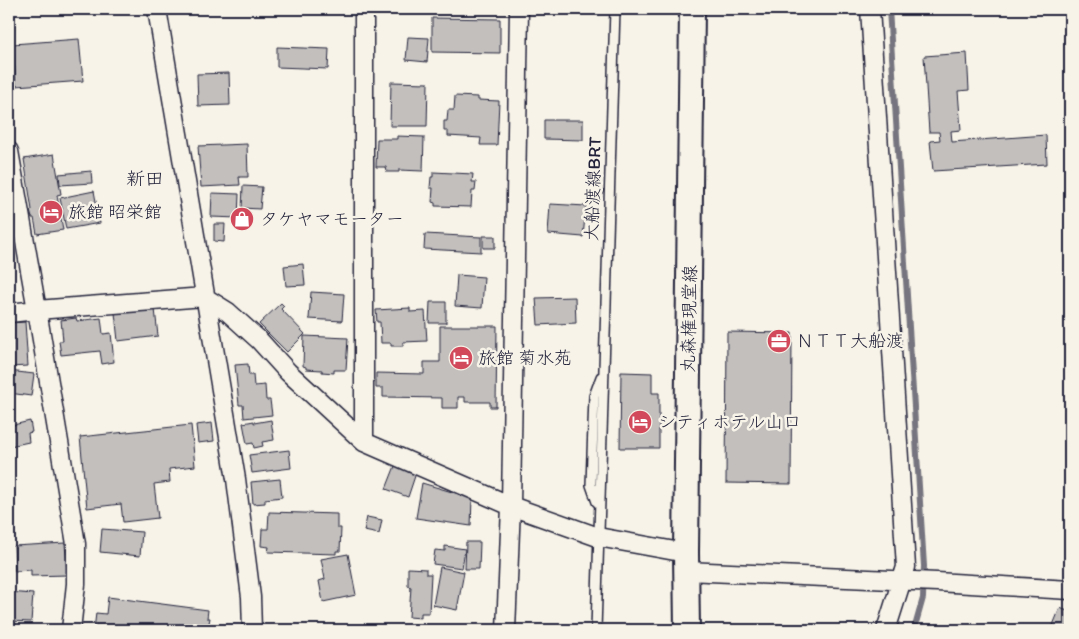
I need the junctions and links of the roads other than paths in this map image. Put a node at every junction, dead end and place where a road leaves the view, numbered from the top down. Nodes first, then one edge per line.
1 (157, 9) edge
2 (364, 9) edge
3 (519, 9) edge
4 (615, 9) edge
5 (692, 9) edge
6 (870, 9) edge
7 (9, 151) edge
8 (204, 297) junction
9 (38, 310) junction
10 (9, 313) edge
11 (364, 442) junction
12 (511, 506) junction
13 (598, 537) junction
14 (686, 562) junction
15 (906, 581) junction
16 (1070, 590) edge
17 (71, 630) edge
18 (252, 630) edge
19 (506, 630) edge
20 (596, 630) edge
21 (687, 630) edge
22 (886, 630) edge

1 - 8 street
2 - 11 street
3 - 12 street
4 - 13 lane, 大船渡線BRT
5 - 14 main road, 丸森権現堂線
6 - 15 street
7 - 9 street
8 - 9 street
8 - 11 street
8 - 18 street
9 - 10 street
9 - 17 street
11 - 12 street
12 - 13 street
12 - 19 street
13 - 14 street
13 - 20 lane, 大船渡線BRT
14 - 15 street
14 - 21 main road, 丸森権現堂線
15 - 16 street
15 - 22 street

